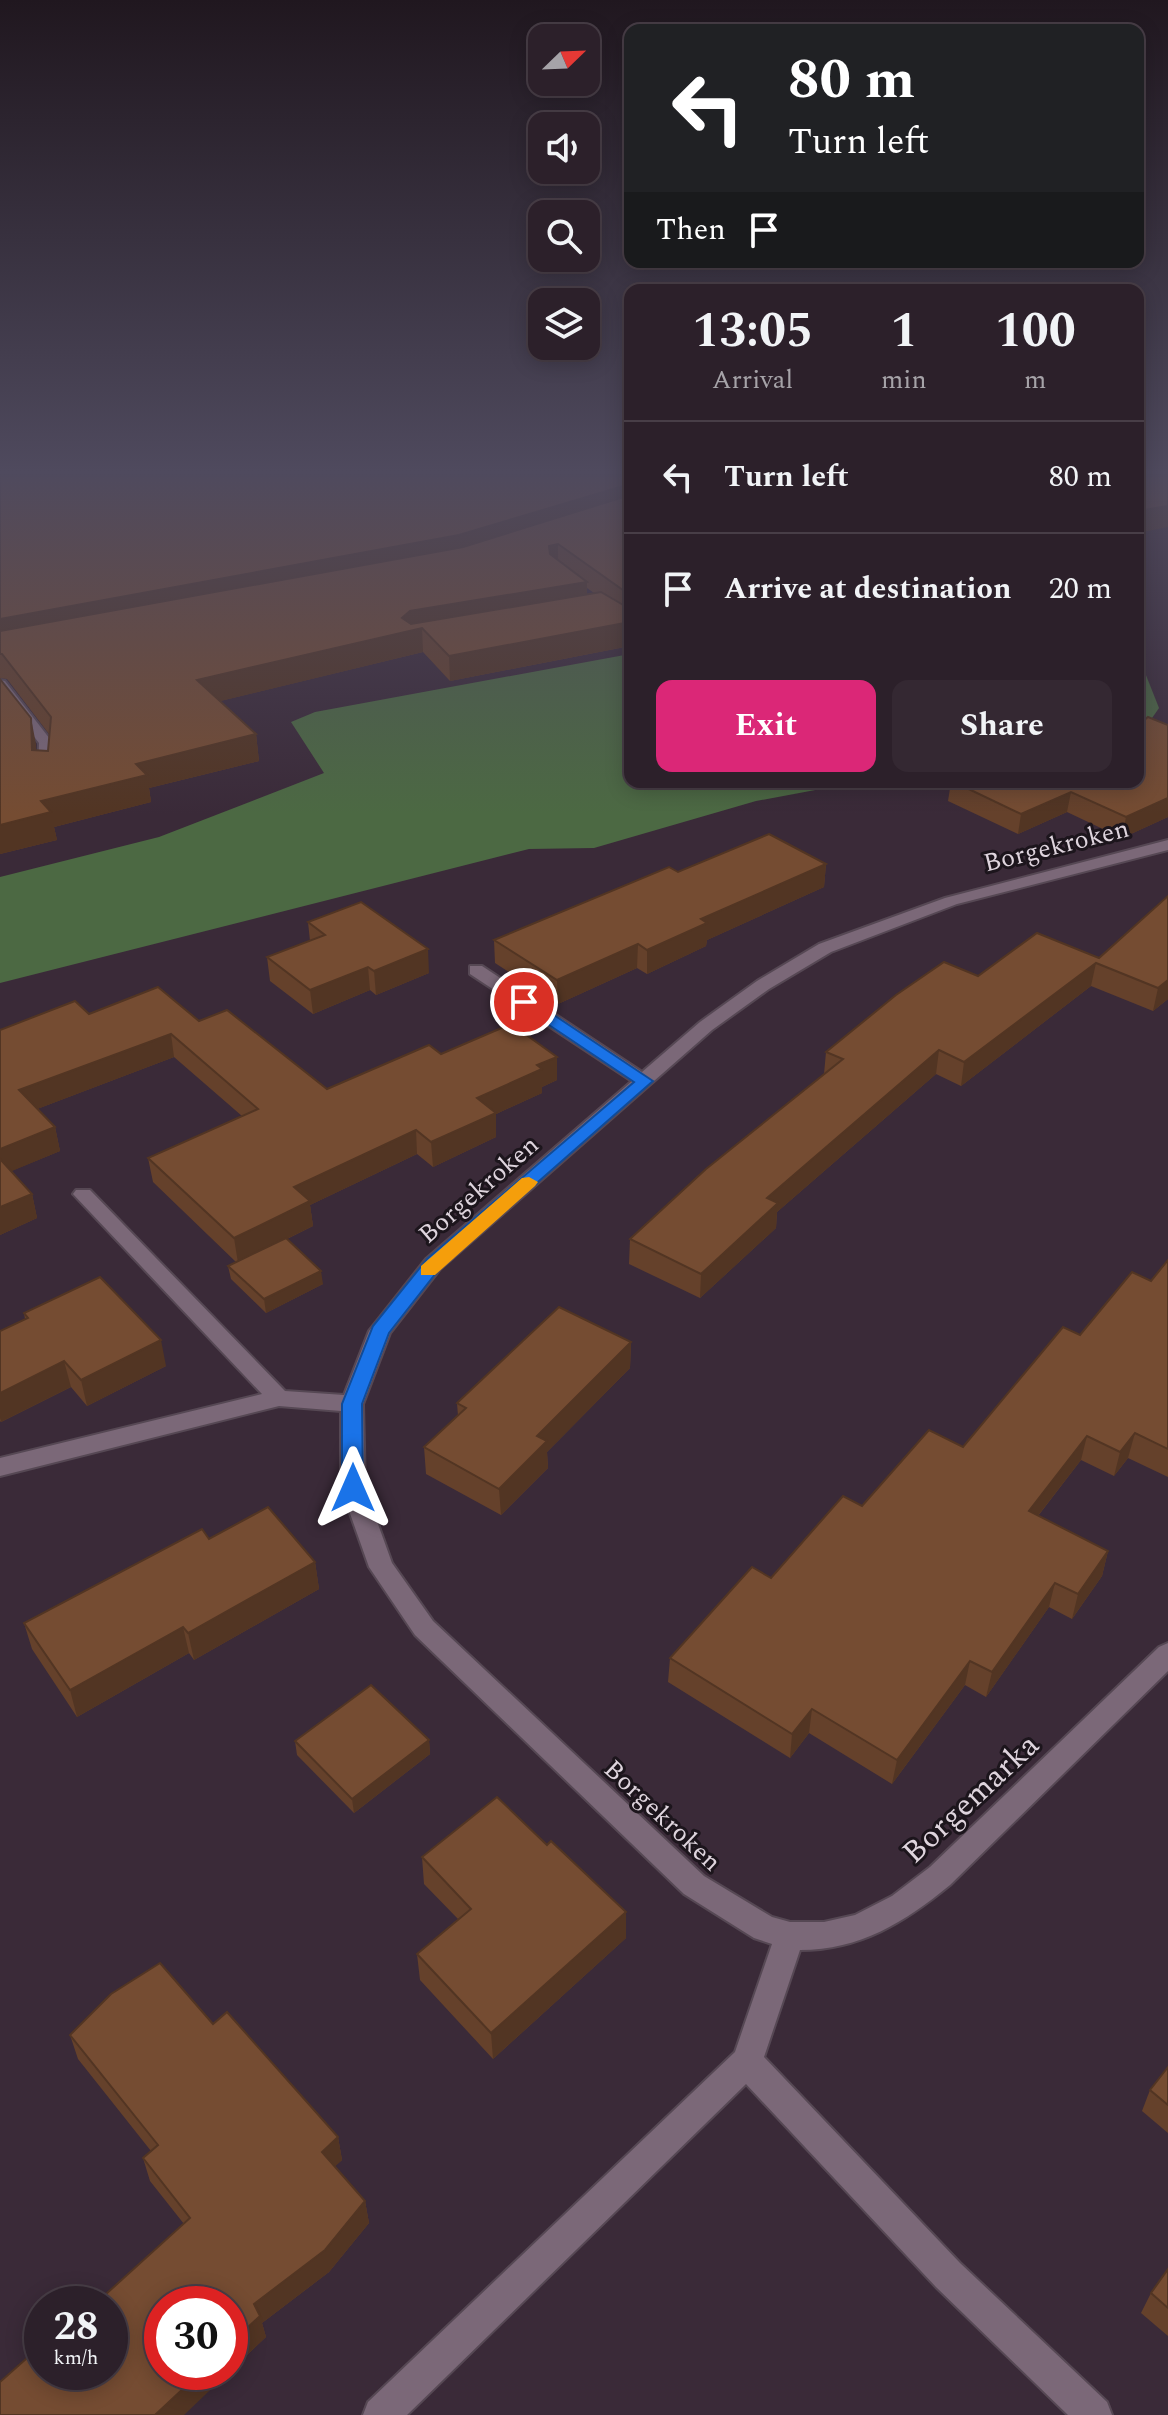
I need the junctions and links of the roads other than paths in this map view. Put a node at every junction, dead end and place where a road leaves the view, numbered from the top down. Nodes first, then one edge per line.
1 (0, 684) edge
2 (45, 774) edge
3 (1168, 845) edge
4 (476, 970) dead end
5 (644, 1081) junction
6 (83, 1194) dead end
7 (279, 1398) junction
8 (352, 1404) junction
9 (0, 1467) edge
10 (1168, 1654) edge
11 (790, 1936) junction
12 (747, 2062) junction
13 (381, 2415) edge
14 (1094, 2415) edge

1 - 2 street
3 - 5 street, Borgekroken
4 - 5 street
5 - 8 street, Borgekroken
6 - 7 street
7 - 8 street
7 - 9 street
8 - 11 street, Borgekroken
10 - 11 street, Borgemarka
11 - 12 street
12 - 13 street
12 - 14 street

